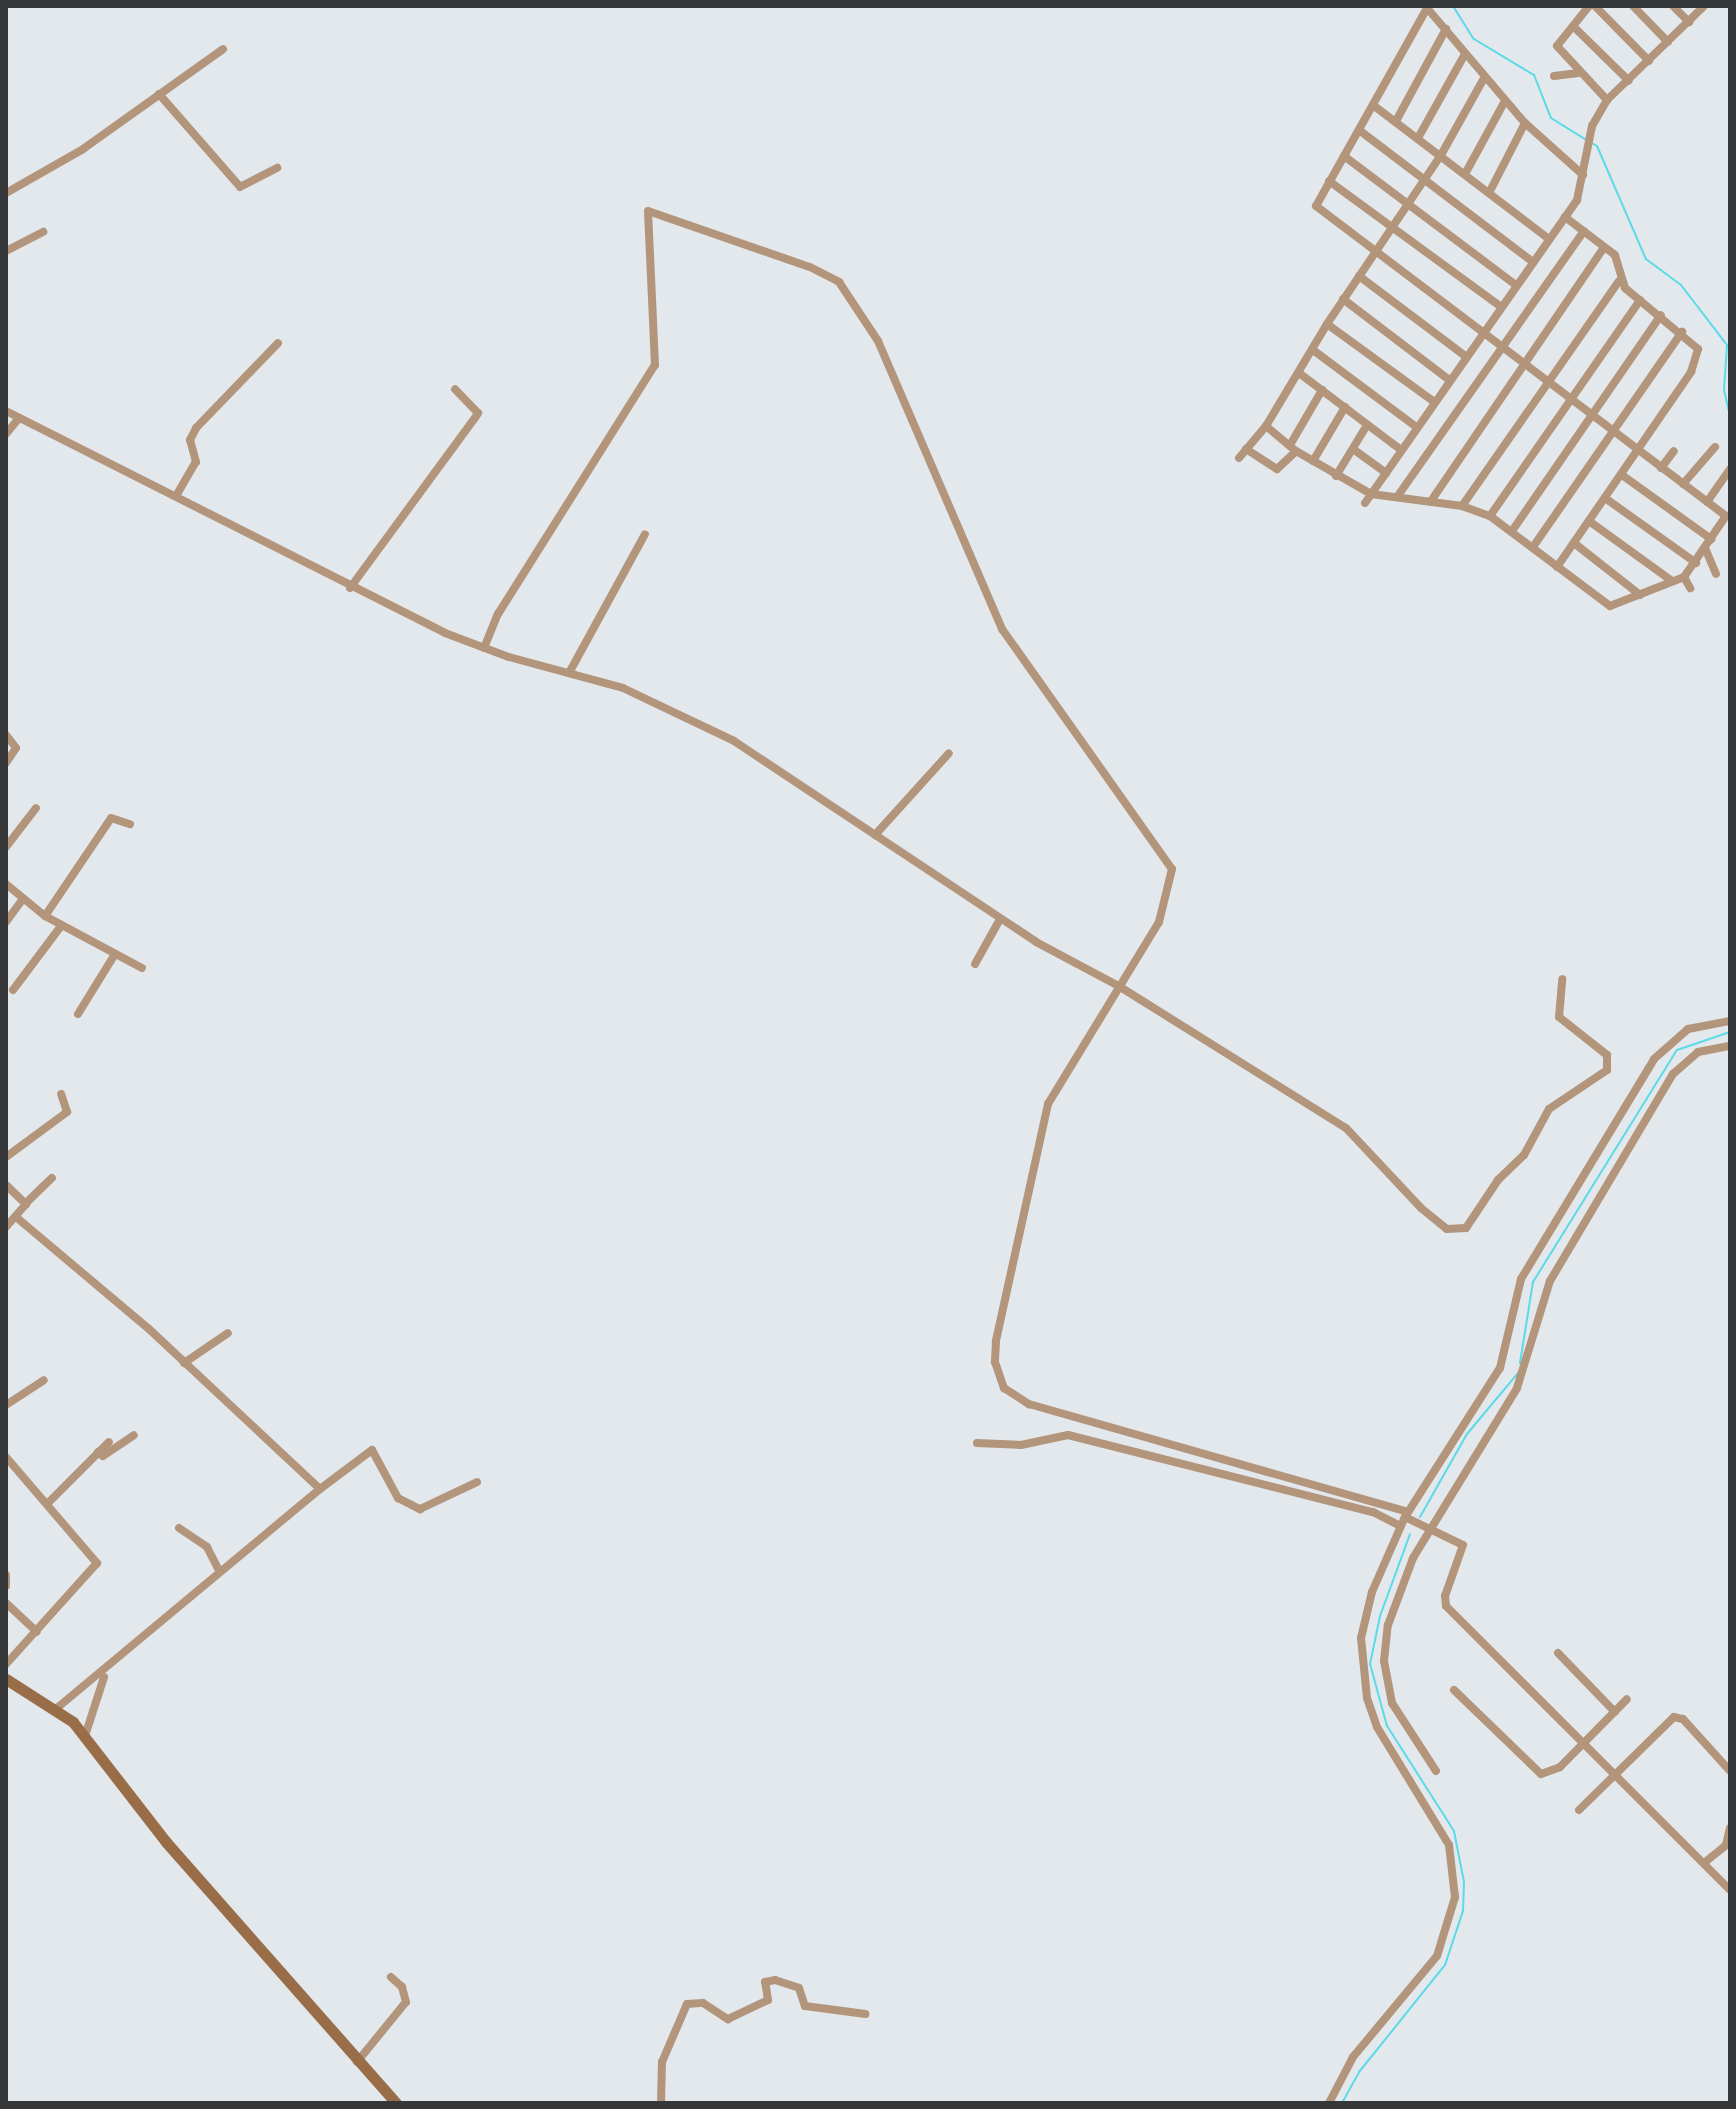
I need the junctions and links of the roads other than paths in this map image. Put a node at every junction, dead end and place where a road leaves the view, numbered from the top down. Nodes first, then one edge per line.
1 (1589, 6) edge
2 (1595, 6) edge
3 (1633, 6) edge
4 (1673, 6) edge
5 (1704, 6) edge
6 (1689, 22) junction
7 (1573, 26) junction
8 (1446, 29) junction
9 (1668, 42) junction
10 (223, 49) dead end
11 (1465, 54) junction
12 (1649, 61) junction
13 (1579, 73) junction
14 (1554, 76) dead end
15 (1484, 78) junction
16 (1629, 81) junction
17 (159, 94) junction
18 (1607, 100) junction
19 (1505, 101) junction
20 (1373, 105) junction
21 (1396, 121) junction
22 (1525, 123) junction
23 (1359, 130) junction
24 (1418, 138) junction
25 (1441, 155) junction
26 (1344, 156) junction
27 (277, 168) dead end
28 (1465, 174) junction
29 (1583, 175) junction
30 (1424, 179) junction
31 (1329, 181) junction
32 (6, 193) edge
33 (1489, 193) junction
34 (1408, 203) junction
35 (1565, 217) junction
36 (1392, 226) junction
37 (1584, 231) junction
38 (43, 232) dead end
39 (1549, 239) junction
40 (1604, 247) junction
41 (6, 251) edge
42 (1375, 252) junction
43 (1533, 262) junction
44 (1359, 276) junction
45 (1619, 281) junction
46 (1516, 285) junction
47 (1343, 299) junction
48 (1640, 300) junction
49 (1501, 307) junction
50 (1661, 315) junction
51 (1327, 324) junction
52 (1682, 332) junction
53 (1481, 333) junction
54 (278, 343) dead end
55 (1500, 347) junction
56 (1313, 350) junction
57 (1465, 356) junction
58 (1522, 364) junction
59 (1299, 373) junction
60 (1448, 379) junction
61 (1546, 380) junction
62 (455, 389) dead end
63 (1322, 390) junction
64 (1569, 399) junction
65 (1433, 401) junction
66 (1345, 407) junction
67 (6, 411) edge
68 (1594, 417) junction
69 (18, 419) junction
70 (1367, 425) junction
71 (1266, 426) junction
72 (1415, 426) junction
73 (1615, 433) junction
74 (6, 434) edge
75 (1715, 447) dead end
76 (1293, 448) junction
77 (1246, 449) junction
78 (1353, 449) junction
79 (1400, 449) junction
80 (1639, 451) junction
81 (1674, 451) dead end
82 (1239, 458) dead end
83 (1313, 461) junction
84 (1661, 468) junction
85 (1730, 469) edge
86 (1386, 473) junction
87 (1622, 475) junction
88 (1336, 476) junction
89 (1683, 484) junction
90 (1371, 494) junction
91 (176, 496) junction
92 (1397, 497) junction
93 (1605, 498) junction
94 (1431, 501) junction
95 (1707, 502) junction
96 (1365, 503) dead end
97 (1462, 506) junction
98 (1490, 516) junction
99 (1589, 521) junction
100 (1512, 531) junction
101 (645, 534) dead end
102 (1711, 539) junction
103 (1574, 543) junction
104 (1533, 547) junction
105 (1705, 548) junction
106 (1696, 563) junction
107 (1557, 567) junction
108 (1716, 574) dead end
109 (1684, 577) junction
110 (1672, 581) junction
111 (350, 588) junction
112 (1690, 588) dead end
113 (1640, 595) junction
114 (484, 648) junction
115 (569, 673) junction
116 (6, 735) edge
117 (949, 753) dead end
118 (6, 763) edge
119 (36, 808) dead end
120 (130, 824) dead end
121 (875, 835) junction
122 (6, 847) edge
123 (6, 884) edge
124 (23, 899) junction
125 (45, 916) junction
126 (1000, 919) junction
127 (6, 922) edge
128 (61, 926) junction
129 (115, 954) junction
130 (975, 964) dead end
131 (142, 968) dead end
132 (1562, 979) dead end
133 (1117, 985) junction
134 (13, 990) dead end
135 (78, 1014) dead end
136 (1730, 1021) edge
137 (1730, 1046) edge
138 (61, 1094) dead end
139 (6, 1157) edge
140 (52, 1178) dead end
141 (6, 1185) edge
142 (26, 1203) junction
143 (16, 1217) junction
144 (6, 1227) edge
145 (228, 1333) dead end
146 (184, 1363) junction
147 (44, 1380) dead end
148 (6, 1405) edge
149 (134, 1435) dead end
150 (109, 1442) dead end
151 (977, 1443) dead end
152 (98, 1452) junction
153 (6, 1457) edge
154 (477, 1482) dead end
155 (320, 1489) junction
156 (48, 1503) junction
157 (1404, 1518) junction
158 (1429, 1525) junction
159 (179, 1528) dead end
160 (219, 1571) junction
161 (6, 1575) edge
162 (6, 1586) edge
163 (6, 1603) edge
164 (37, 1632) junction
165 (1558, 1653) dead end
166 (6, 1664) edge
167 (104, 1677) dead end
168 (6, 1679) edge
169 (1454, 1690) dead end
170 (1627, 1699) dead end
171 (57, 1708) junction
172 (1615, 1712) junction
173 (85, 1736) junction
174 (1586, 1741) junction
175 (1436, 1771) dead end
176 (1730, 1771) edge
177 (1618, 1774) junction
178 (1579, 1810) dead end
179 (1730, 1828) edge
180 (1704, 1863) junction
181 (1730, 1890) edge
182 (391, 1977) dead end
183 (865, 2014) dead end
184 (357, 2062) junction
185 (396, 2103) edge
186 (661, 2103) edge
187 (1329, 2103) edge

1 - 7 street
2 - 12 street
3 - 9 street
4 - 6 street
5 - 6 street
6 - 9 street
7 - 13 street
7 - 16 street
8 - 11 street
8 - 20 street
8 - 21 street
9 - 12 street
10 - 17 street
11 - 15 street
11 - 24 street
12 - 16 street
13 - 14 street
13 - 18 street
15 - 19 street
15 - 25 street
16 - 18 street
17 - 27 street
17 - 32 street
18 - 29 street
19 - 22 street
19 - 28 street
20 - 21 street
20 - 23 street
21 - 24 street
22 - 29 street
22 - 33 street
23 - 26 street
23 - 30 street
24 - 25 street
25 - 28 street
25 - 30 street
26 - 31 street
26 - 34 street
28 - 33 street
29 - 35 street
30 - 34 street
30 - 43 street
31 - 36 street
31 - 42 street
33 - 39 street
34 - 36 street
34 - 46 street
35 - 37 street
35 - 39 street
36 - 42 street
36 - 49 street
37 - 40 street
37 - 55 street
38 - 41 street
39 - 43 street
40 - 45 street
40 - 58 street
42 - 44 street
42 - 53 street
43 - 46 street
44 - 47 street
44 - 57 street
45 - 48 street
45 - 61 street
46 - 49 street
47 - 51 street
47 - 60 street
48 - 50 street
48 - 64 street
49 - 53 street
50 - 52 street
50 - 68 street
51 - 56 street
51 - 65 street
52 - 73 street
52 - 80 street
53 - 55 street
53 - 57 street
54 - 91 street
55 - 58 street
55 - 92 street
56 - 59 street
56 - 72 street
57 - 60 street
58 - 61 street
58 - 94 street
59 - 63 street
59 - 71 street
60 - 65 street
61 - 64 street
61 - 97 street
62 - 111 street
63 - 66 street
63 - 76 street
64 - 68 street
64 - 98 street
65 - 72 street
66 - 70 street
66 - 83 street
67 - 69 street
68 - 73 street
68 - 100 street
69 - 74 street
69 - 91 street
70 - 78 street
70 - 79 street
71 - 76 street
71 - 77 street
72 - 79 street
73 - 80 street
73 - 104 street
75 - 89 street
76 - 77 street
76 - 83 street
77 - 82 street
78 - 86 street
78 - 88 street
79 - 86 street
80 - 84 street
80 - 87 street
81 - 84 street
83 - 88 street
84 - 89 street
85 - 95 street
86 - 90 street
87 - 93 street
87 - 102 street
88 - 90 street
89 - 95 street
90 - 92 street
90 - 96 street
91 - 111 street
92 - 94 street
93 - 99 street
93 - 106 street
94 - 97 street
95 - 102 street
97 - 98 street
98 - 100 street
99 - 103 street
99 - 110 street
100 - 104 street
101 - 115 street
102 - 105 street
103 - 107 street
103 - 113 street
104 - 107 street
105 - 106 street
105 - 108 street
106 - 109 street
107 - 113 street
109 - 110 street
109 - 112 street
110 - 113 street
111 - 114 street
114 - 115 street
114 - 133 street
115 - 121 street
116 - 118 street
117 - 121 street
119 - 122 street
120 - 125 street
121 - 126 street
123 - 124 street
124 - 125 street
124 - 127 street
125 - 128 street
126 - 130 street
126 - 133 street
128 - 129 street
128 - 134 street
129 - 131 street
129 - 135 street
132 - 133 street
133 - 157 street
136 - 157 street
137 - 158 street
138 - 139 street
140 - 142 street
141 - 142 street
142 - 143 street
143 - 144 street
143 - 146 street
145 - 146 street
146 - 155 street
147 - 148 street
149 - 152 street
150 - 152 street
151 - 157 street
152 - 156 street
153 - 156 street
154 - 155 street
155 - 160 street
156 - 164 street
157 - 158 street
157 - 187 street
158 - 174 street
158 - 175 street
159 - 160 street
160 - 171 street
161 - 162 street
163 - 164 street
164 - 166 street
165 - 172 street
167 - 173 street
168 - 171 street
169 - 174 street
170 - 172 street
171 - 173 street
172 - 174 street
173 - 184 street
174 - 177 street
176 - 177 street
177 - 178 street
177 - 180 street
179 - 180 street
180 - 181 street
182 - 184 street
183 - 186 street
184 - 185 street

